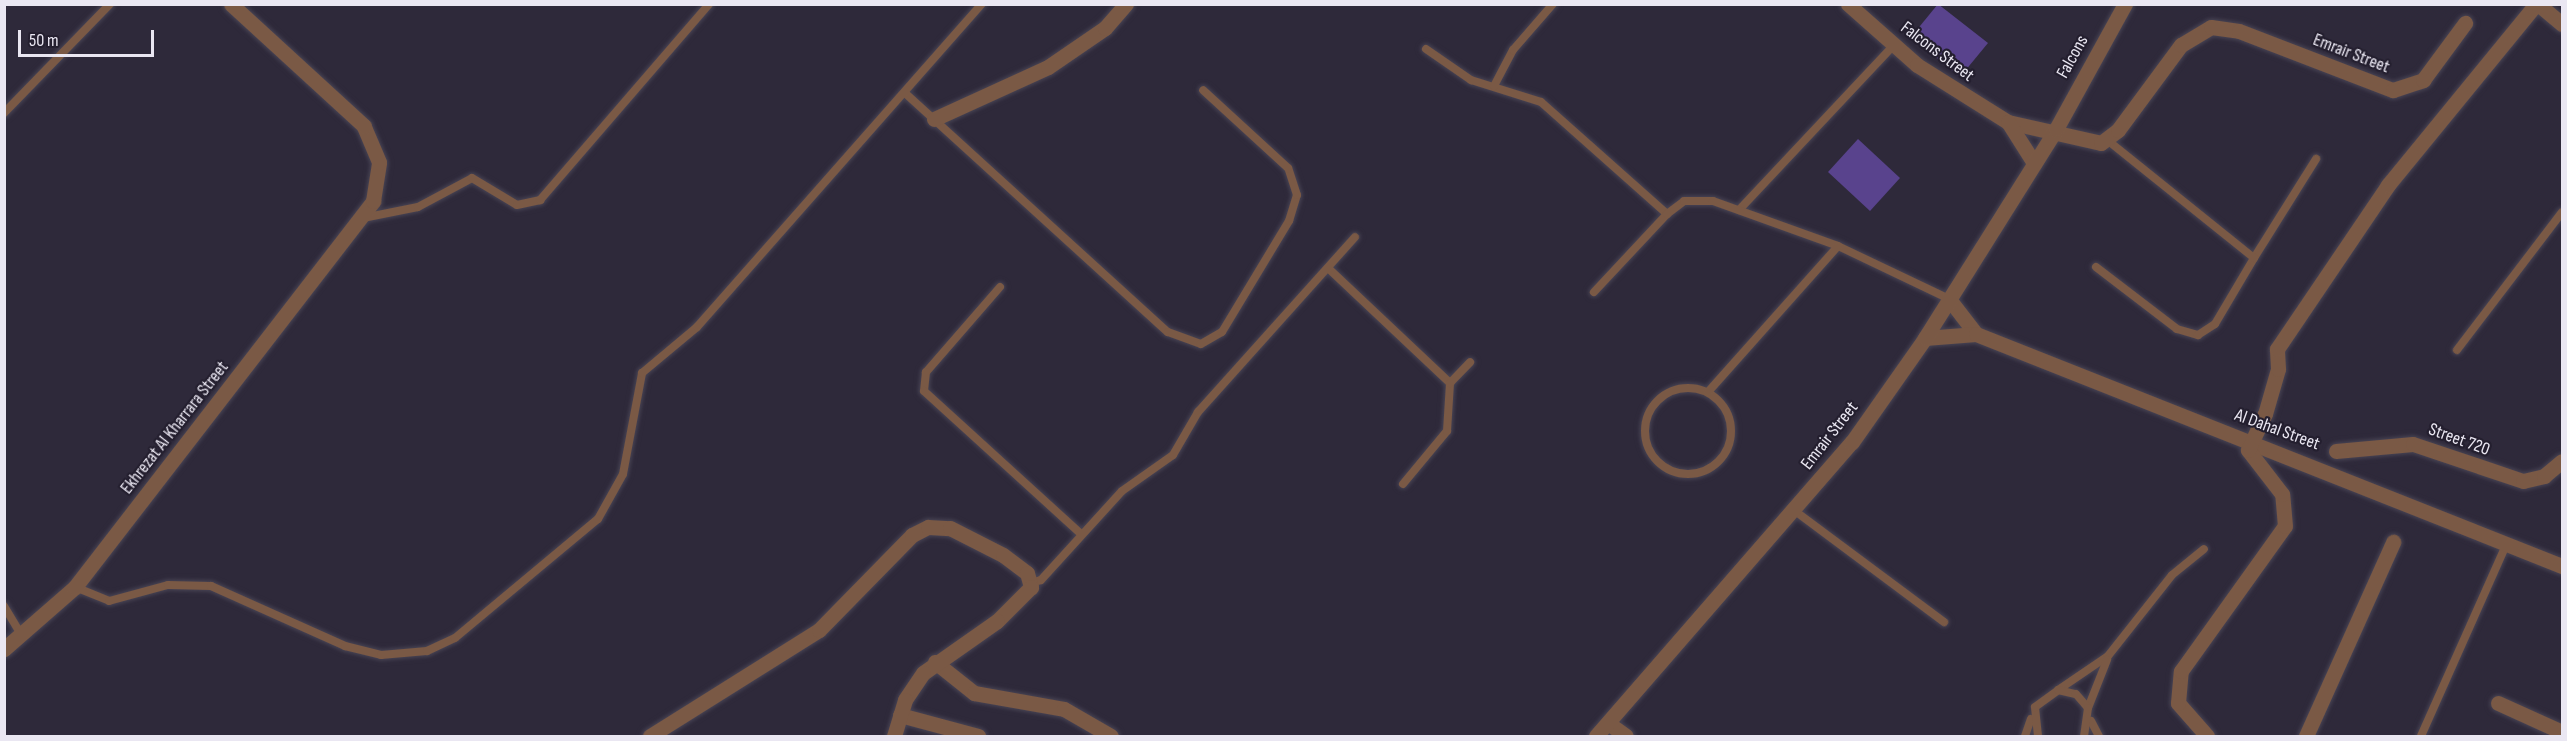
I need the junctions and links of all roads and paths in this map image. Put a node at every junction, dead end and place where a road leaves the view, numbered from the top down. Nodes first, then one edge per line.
1 (110, 4) edge
2 (231, 4) edge
3 (709, 4) edge
4 (982, 4) edge
5 (1126, 4) edge
6 (1553, 4) edge
7 (1848, 4) edge
8 (2125, 4) edge
9 (2537, 4) edge
10 (2466, 23) dead end
11 (2562, 24) edge
12 (1894, 45) junction
13 (1426, 49) dead end
14 (1494, 86) junction
15 (1203, 90) dead end
16 (905, 93) junction
17 (4, 113) edge
18 (934, 119) junction
19 (2008, 122) junction
20 (2056, 129) junction
21 (2108, 140) junction
22 (2316, 159) dead end
23 (2034, 163) junction
24 (1739, 210) junction
25 (2562, 212) edge
26 (1667, 214) junction
27 (363, 218) junction
28 (1355, 237) dead end
29 (1838, 246) junction
30 (2254, 258) junction
31 (2096, 267) dead end
32 (1328, 268) junction
33 (1000, 287) dead end
34 (1594, 292) dead end
35 (1949, 299) junction
36 (1976, 334) junction
37 (1925, 338) junction
38 (2457, 350) dead end
39 (1470, 362) dead end
40 (1450, 383) junction
41 (1708, 392) junction
42 (2251, 442) junction
43 (2336, 452) dead end
44 (2562, 461) edge
45 (1403, 484) dead end
46 (1796, 511) junction
47 (1082, 534) junction
48 (2392, 542) dead end
49 (2506, 545) junction
50 (2204, 549) dead end
51 (2562, 566) edge
52 (1031, 583) junction
53 (75, 587) junction
54 (4, 606) edge
55 (1944, 622) dead end
56 (20, 633) junction
57 (4, 649) edge
58 (2108, 656) junction
59 (935, 662) junction
60 (2058, 690) junction
61 (2498, 703) dead end
62 (2088, 708) junction
63 (2032, 714) junction
64 (900, 715) junction
65 (2091, 721) junction
66 (1608, 723) junction
67 (2562, 732) edge
68 (650, 736) edge
69 (894, 736) edge
70 (978, 736) edge
71 (1112, 736) edge
72 (1596, 736) edge
73 (1626, 736) edge
74 (2025, 736) edge
75 (2038, 736) edge
76 (2084, 736) edge
77 (2099, 736) edge
78 (2207, 736) edge
79 (2306, 736) edge
80 (2421, 736) edge

1 - 17 lane
2 - 27 street, Ekhrezat Al Kharrara Street
3 - 27 lane
4 - 16 lane
5 - 18 street
6 - 14 lane
7 - 12 street, Falcons Street
8 - 20 street, Falcons
9 - 11 street
9 - 42 street
10 - 21 street, Emrair Street
12 - 19 street, Falcons Street
12 - 24 lane
13 - 14 lane
14 - 26 lane
15 - 18 lane
16 - 18 lane
16 - 53 lane
19 - 20 street, Falcons Street
19 - 23 street, Falcons Street
20 - 21 street, Falcons Street
20 - 23 street, Emrair Street
21 - 30 lane
22 - 30 lane
23 - 35 street, Emrair Street
24 - 26 lane
24 - 29 lane
25 - 38 lane
26 - 34 lane
27 - 53 street, Ekhrezat Al Kharrara Street
28 - 32 lane
29 - 35 lane
29 - 41 lane
30 - 31 lane
32 - 40 lane
32 - 47 lane
33 - 47 lane
35 - 36 street
35 - 37 street, Emrair Street
36 - 37 street
36 - 42 street, Al Dahal Street
37 - 46 street, Emrair Street
39 - 40 lane
40 - 45 lane
41 - 41 lane
42 - 49 street, Al Dahal Street
42 - 78 street
43 - 44 street, Street 720
46 - 55 lane
46 - 66 street, Emrair Street
47 - 52 lane
48 - 79 street
49 - 51 street, Al Dahal Street
49 - 80 lane
50 - 58 lane
52 - 59 street
52 - 68 street
53 - 56 street, Ekhrezat Al Kharrara Street
54 - 56 lane
56 - 57 street, Ekhrezat Al Kharrara Street
58 - 60 lane
58 - 62 lane
59 - 64 street
59 - 71 street
60 - 62 lane
60 - 63 lane
61 - 67 street
62 - 65 lane
63 - 74 lane
63 - 75 lane
64 - 69 street
64 - 70 street
65 - 76 lane
65 - 77 lane
66 - 72 street, Emrair Street
66 - 73 street

